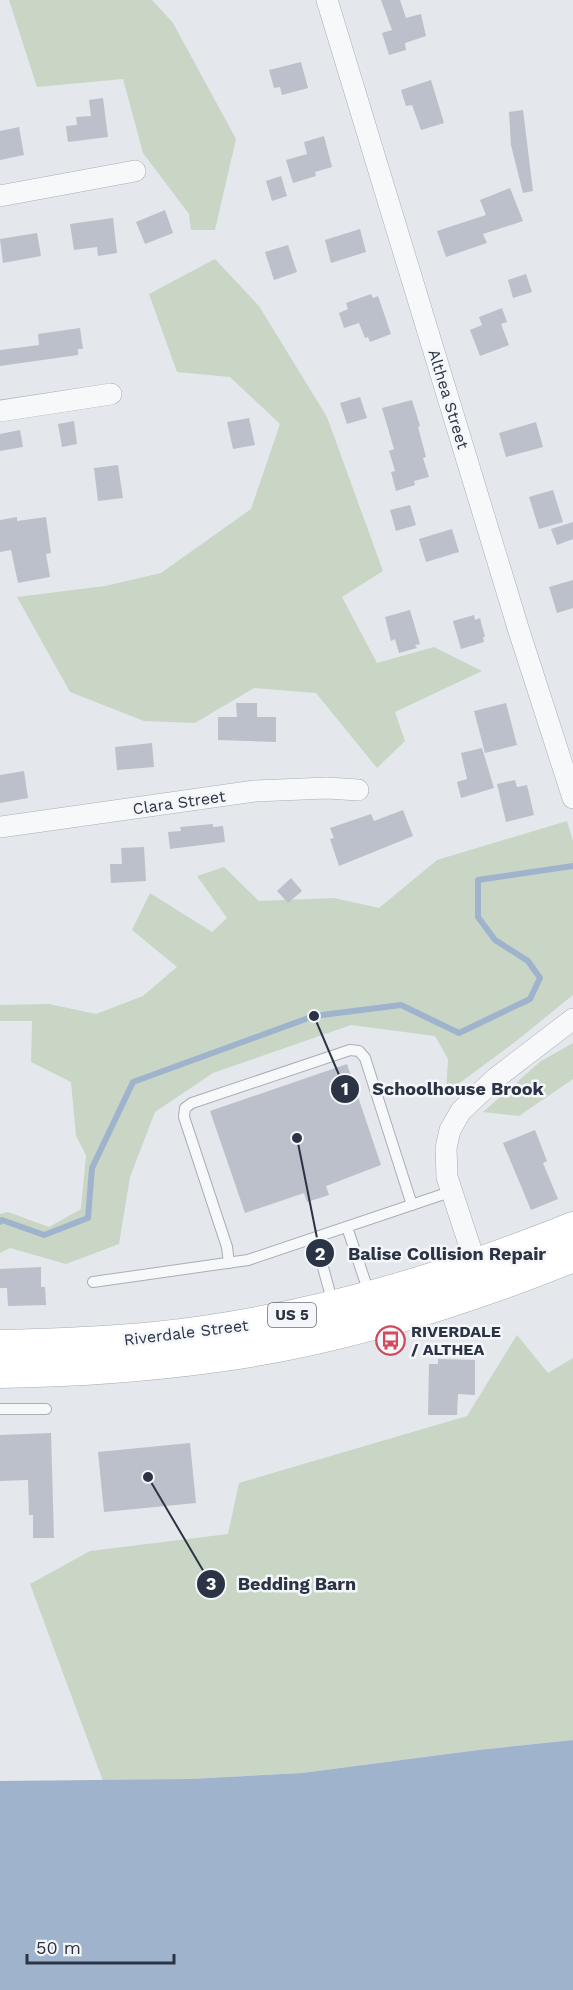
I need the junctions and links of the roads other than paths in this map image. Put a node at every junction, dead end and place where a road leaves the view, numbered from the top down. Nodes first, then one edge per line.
1 (327, 0) edge
2 (135, 171) dead end
3 (0, 196) edge
4 (111, 394) dead end
5 (0, 411) edge
6 (358, 790) dead end
7 (573, 798) edge
8 (0, 827) edge
9 (573, 1019) edge
10 (450, 1192) junction
11 (412, 1205) junction
12 (346, 1227) junction
13 (573, 1228) edge
14 (315, 1238) junction
15 (573, 1256) edge
16 (229, 1263) junction
17 (481, 1277) junction
18 (93, 1282) dead end
19 (370, 1297) junction
20 (334, 1306) junction
21 (0, 1346) edge
22 (0, 1372) edge
23 (0, 1379) edge
24 (0, 1409) edge
25 (46, 1409) dead end

1 - 7 street, Althea Street
2 - 3 street
4 - 5 street
6 - 8 street, Clara Street
9 - 10 street
10 - 11 lane
10 - 17 street
11 - 12 lane
11 - 16 lane
12 - 14 lane
12 - 19 lane
13 - 17 main road, Riverdale Street / US 5
14 - 16 lane
14 - 20 lane
15 - 17 main road, Riverdale Street / US 5
16 - 18 lane
17 - 19 main road, Riverdale Street / US 5
17 - 22 main road, Riverdale Street / US 5
19 - 20 main road, Riverdale Street / US 5
20 - 21 main road, Riverdale Street / US 5
22 - 23 lane
24 - 25 lane

